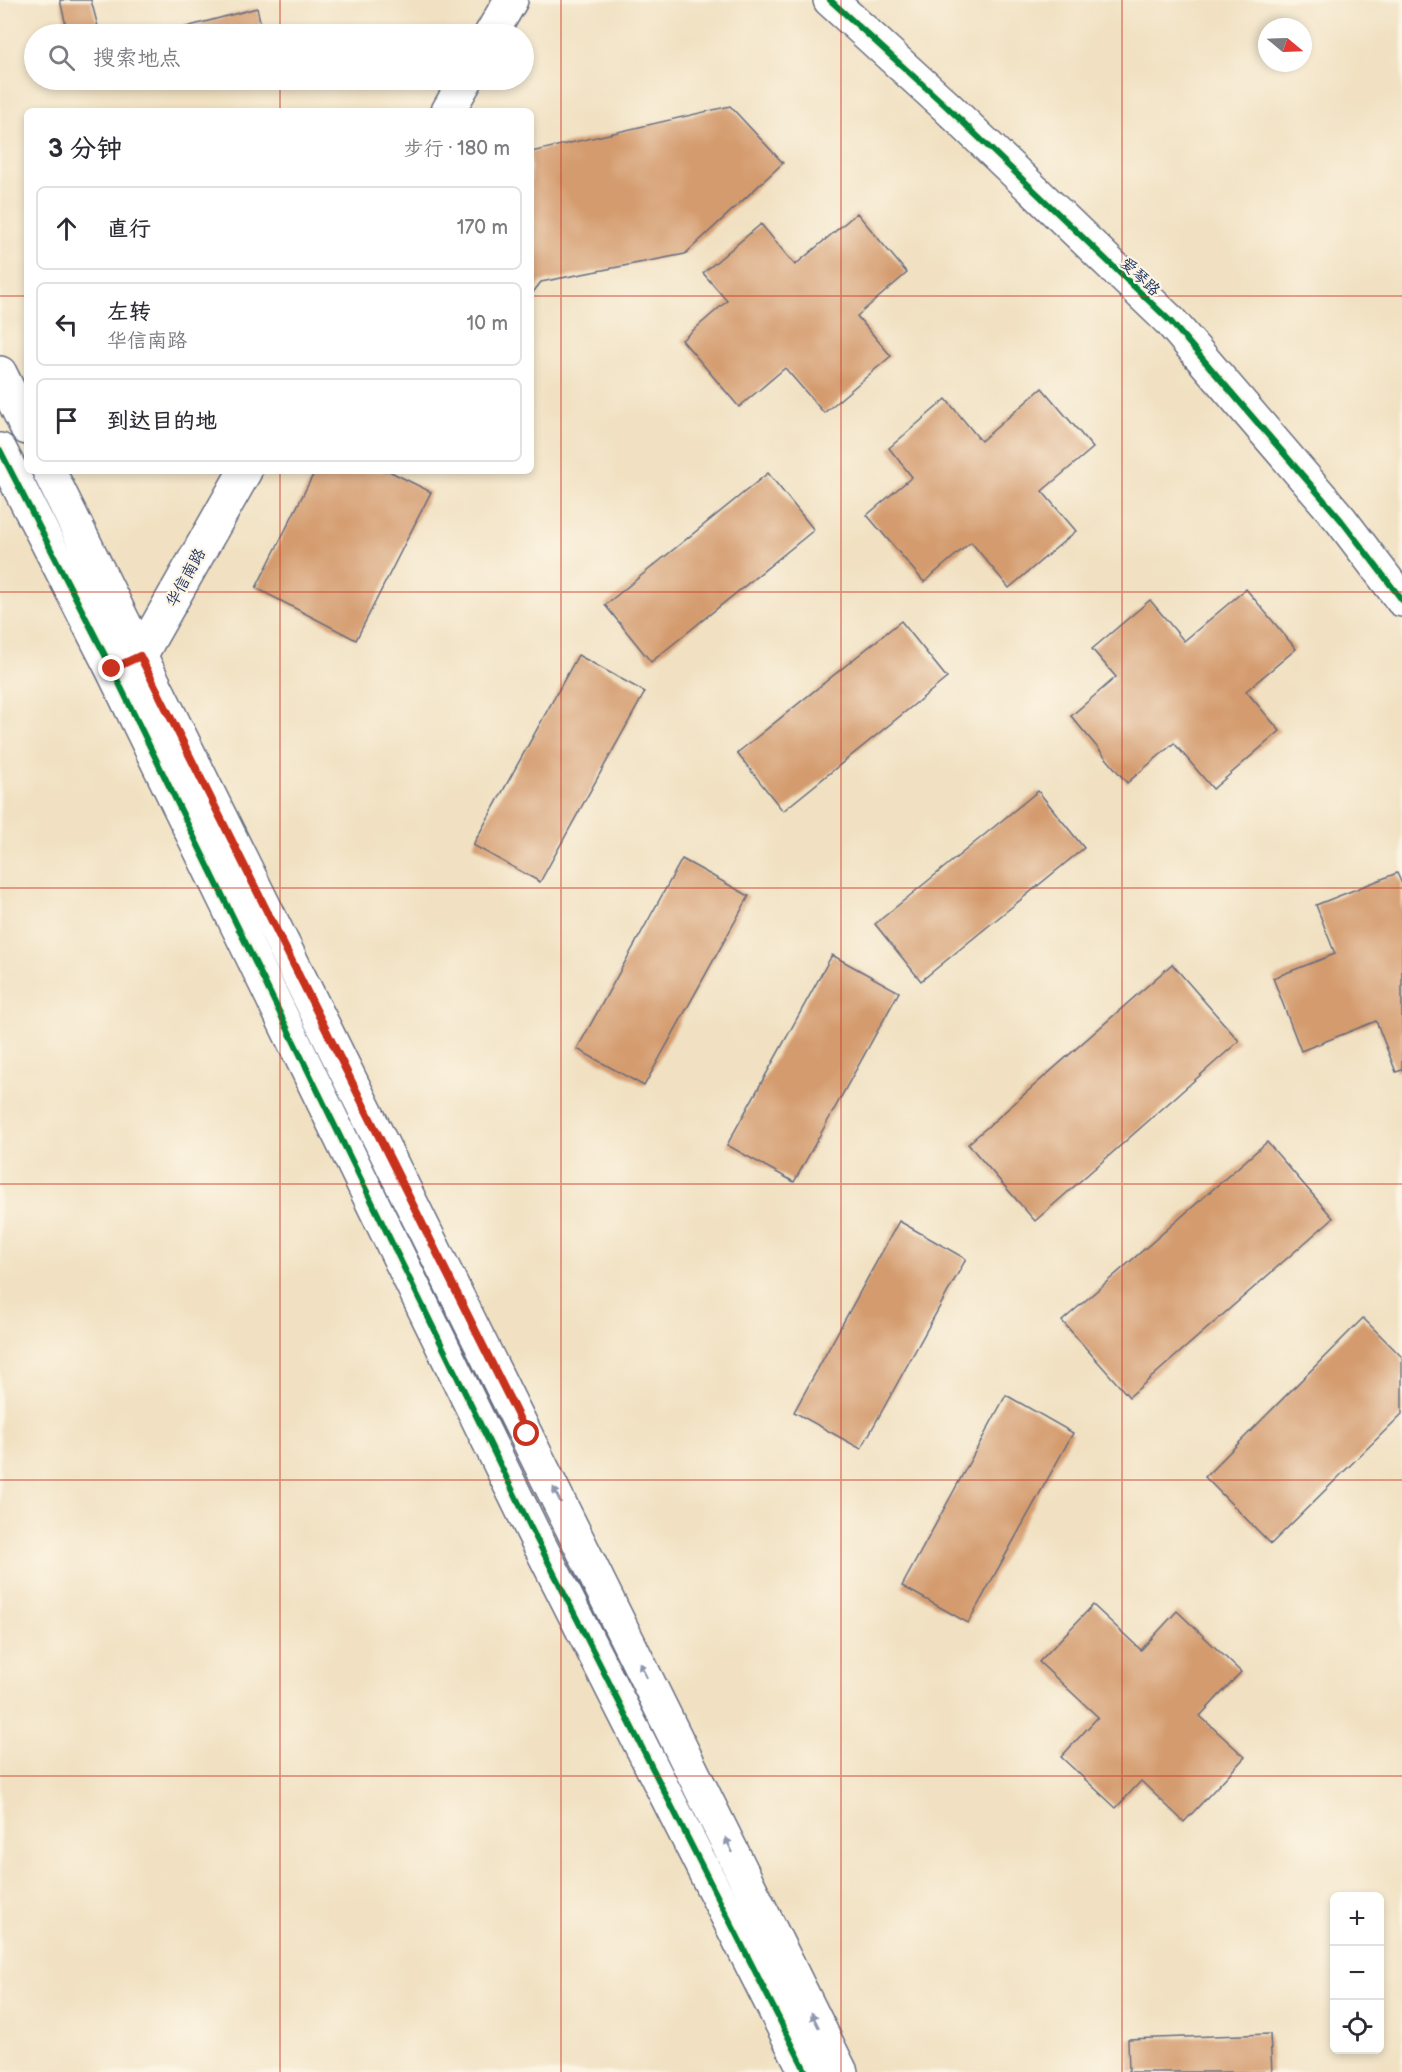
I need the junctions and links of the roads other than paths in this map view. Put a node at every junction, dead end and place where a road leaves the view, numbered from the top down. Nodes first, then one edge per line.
1 (511, 0) edge
2 (830, 0) edge
3 (497, 24) edge
4 (460, 90) edge
5 (450, 108) edge
6 (0, 373) edge
7 (24, 422) edge
8 (0, 450) edge
9 (49, 474) edge
10 (242, 474) edge
11 (1402, 600) edge
12 (126, 663) junction
13 (806, 2072) edge
14 (841, 2072) edge

1 - 3 street
2 - 11 street, 爱琴路
4 - 5 street
6 - 7 street
8 - 12 street
9 - 12 street
10 - 12 street, 华信南路
12 - 13 street
14 -> 12 street

